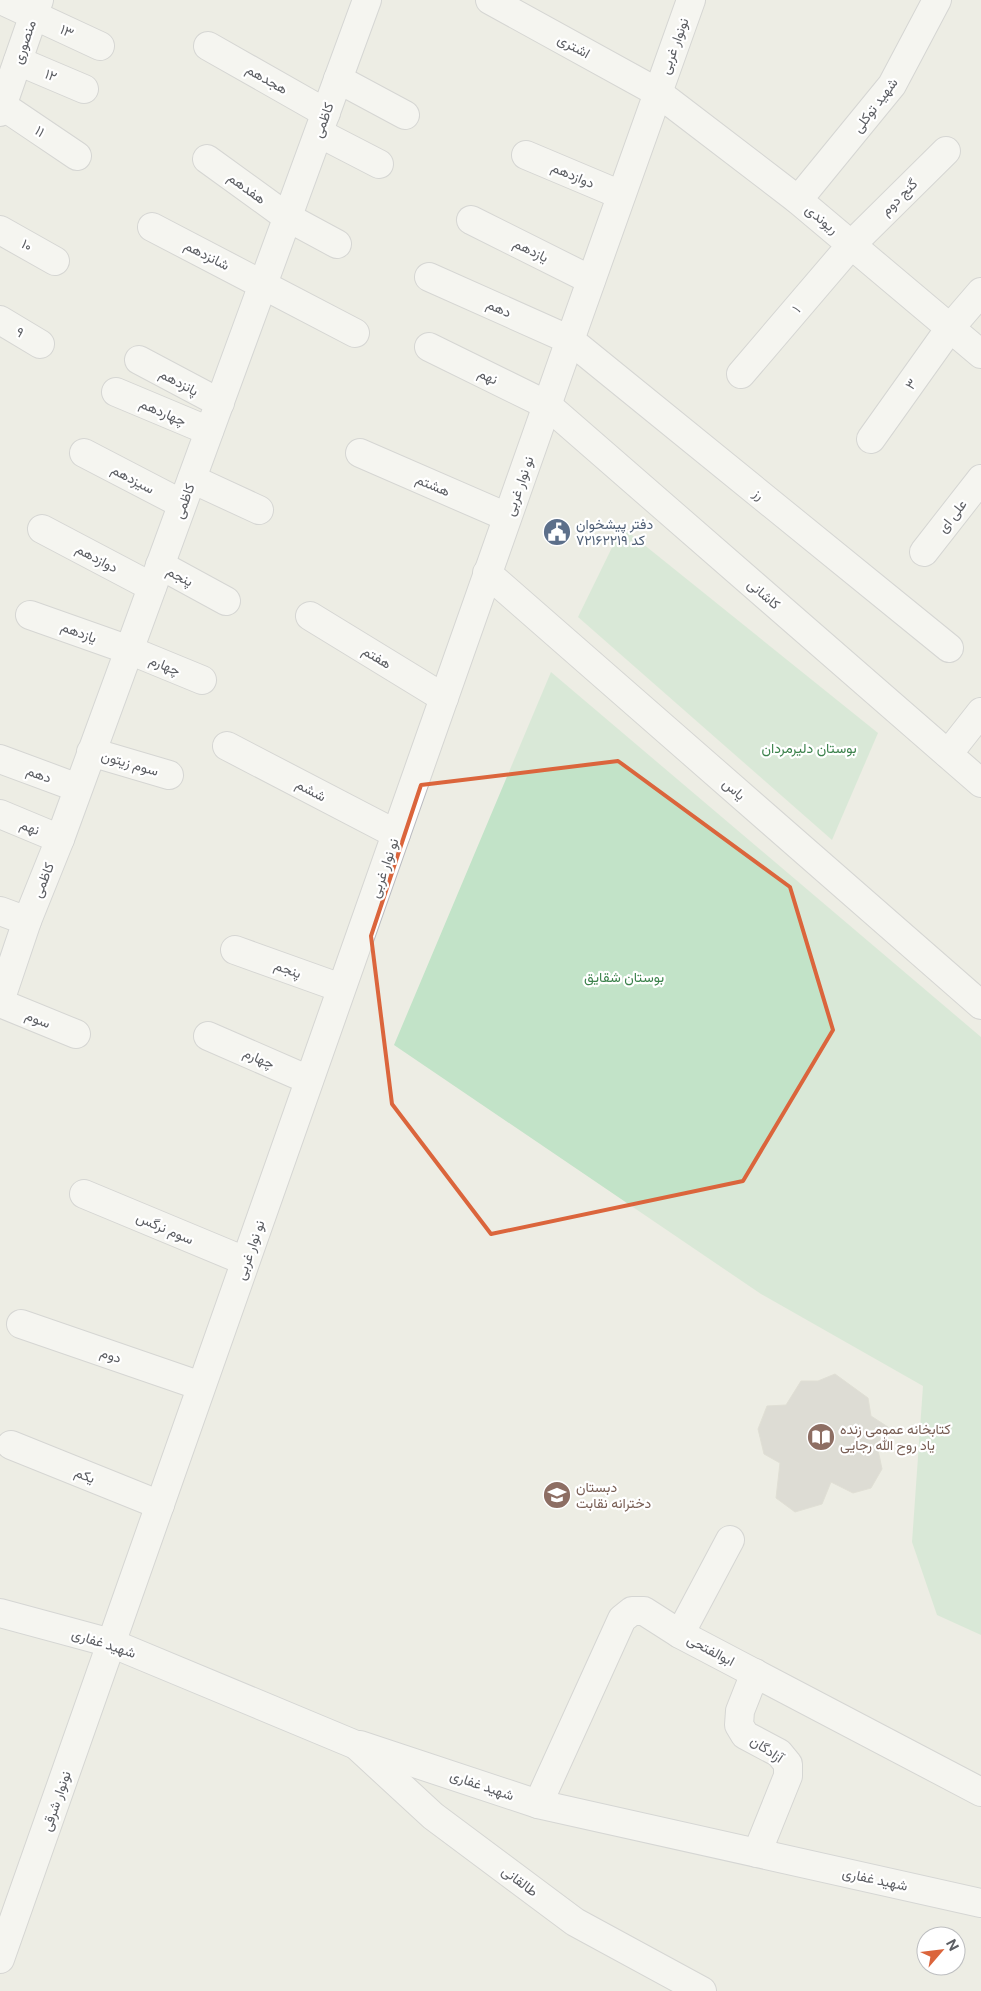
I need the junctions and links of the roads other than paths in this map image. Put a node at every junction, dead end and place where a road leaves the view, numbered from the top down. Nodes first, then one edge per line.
1 (1, 0) edge
2 (367, 0) edge
3 (490, 0) edge
4 (691, 0) edge
5 (937, 0) edge
6 (36, 8) edge
7 (100, 46) dead end
8 (208, 46) dead end
9 (18, 61) junction
10 (338, 79) junction
11 (84, 90) dead end
12 (657, 92) junction
13 (1, 107) edge
14 (405, 115) dead end
15 (322, 123) junction
16 (946, 150) dead end
17 (526, 155) dead end
18 (77, 156) dead end
19 (207, 159) dead end
20 (378, 164) dead end
21 (621, 195) junction
22 (798, 200) junction
23 (287, 217) junction
24 (471, 220) dead end
25 (152, 227) dead end
26 (0, 230) edge
27 (337, 244) dead end
28 (852, 244) junction
29 (54, 261) dead end
30 (429, 277) dead end
31 (591, 280) junction
32 (263, 284) junction
33 (981, 292) edge
34 (0, 320) edge
35 (950, 328) junction
36 (355, 334) dead end
37 (570, 340) junction
38 (40, 344) dead end
39 (429, 347) dead end
40 (981, 354) edge
41 (139, 360) dead end
42 (740, 374) dead end
43 (116, 392) dead end
44 (220, 403) junction
45 (546, 405) junction
46 (209, 431) junction
47 (871, 440) dead end
48 (84, 453) dead end
49 (360, 454) dead end
50 (192, 479) junction
51 (981, 479) edge
52 (182, 504) junction
53 (259, 510) dead end
54 (508, 518) junction
55 (42, 529) dead end
56 (924, 552) dead end
57 (488, 573) junction
58 (156, 576) junction
59 (226, 601) dead end
60 (30, 615) dead end
61 (310, 616) dead end
62 (949, 648) dead end
63 (129, 650) junction
64 (202, 680) dead end
65 (444, 698) junction
66 (981, 712) edge
67 (226, 746) dead end
68 (91, 752) junction
69 (948, 754) junction
70 (0, 759) edge
71 (169, 775) dead end
72 (981, 783) edge
73 (78, 788) junction
74 (0, 814) edge
75 (396, 834) junction
76 (60, 839) junction
77 (0, 911) edge
78 (27, 921) junction
79 (235, 950) dead end
80 (5, 973) edge
81 (342, 988) junction
82 (0, 1002) edge
83 (981, 1005) edge
84 (76, 1034) dead end
85 (208, 1036) dead end
86 (309, 1080) junction
87 (84, 1194) dead end
88 (245, 1261) junction
89 (22, 1324) dead end
90 (202, 1386) junction
91 (11, 1445) dead end
92 (160, 1505) junction
93 (730, 1540) dead end
94 (0, 1613) edge
95 (680, 1634) junction
96 (111, 1643) junction
97 (755, 1673) junction
98 (356, 1746) junction
99 (981, 1792) edge
100 (538, 1804) junction
101 (757, 1853) junction
102 (981, 1903) edge
103 (0, 1959) edge
104 (702, 1991) edge

1 - 6 street, ۱۳
2 - 10 street, کاظمی
3 - 12 street, اشتری
4 - 12 street, نونوار غربی
5 - 22 street, شهید توکلی
6 - 7 street, ۱۳
6 - 9 street, منصوری
8 - 15 street, هجدهم
9 - 11 street, ۱۲
9 - 13 street, منصوری
10 - 14 street
10 - 15 street, کاظمی
12 - 21 street, نو نوار غربی
12 - 22 street, ریوندی
13 - 18 street, ۱۱
15 - 20 street
15 - 23 street, کاظمی
16 - 28 street, گنج دوم
17 - 21 street, دوازدهم
19 - 23 street, هفدهم
21 - 31 street, نو نوار غربی
22 - 28 street, ریوندی
23 - 27 street
23 - 32 street, کاظمی
24 - 31 street, یازدهم
25 - 32 street, شانزدهم
26 - 29 street, ۱۰
28 - 35 street, ریوندی
28 - 42 street, ۱
30 - 37 street, دهم
31 - 37 street, نو نوار غربی
32 - 36 street
32 - 44 street, کاظمی
33 - 35 street, ۳
34 - 38 street, ۹
35 - 40 street, ریوندی
35 - 47 street, ۳
37 - 45 street, نو نوار غربی
37 - 62 street, رز
39 - 45 street, نهم
41 - 44 street, پانزدهم
43 - 46 street, چهاردهم
44 - 46 street, کاظمی
45 - 54 street, نو نوار غربی
45 - 69 street, کاشانی
46 - 50 street, کاظمی
48 - 52 street, سیزدهم
49 - 54 street, هشتم
50 - 52 street, کاظمی
50 - 53 street
51 - 56 street, علی ای
52 - 58 street, کاظمی
54 - 57 street, نو نوار غربی
55 - 58 street, دوازدهم
57 - 65 street, نو نوار غربی
57 - 83 street, یاس
58 - 59 street, پنجم
58 - 63 street, کاظمی
60 - 63 street, یازدهم
61 - 65 street, هفتم
63 - 64 street, چهارم
63 - 68 street, کاظمی
65 - 75 street, نو نوار غربی
66 - 69 street
67 - 75 street, ششم
68 - 71 street, سوم زیتون
68 - 73 street, کاظمی
69 - 72 street, کاشانی
70 - 73 street, دهم
73 - 76 street, کاظمی
74 - 76 street, نهم
75 - 81 street, نو نوار غربی
76 - 78 street, کاظمی
77 - 78 street
78 - 80 street, کاظمی
79 - 81 street, پنجم
80 - 82 street, کاظمی
81 - 86 street, نو نوار غربی
82 - 84 street, سوم
85 - 86 street, چهارم
86 - 88 street, نو نوار غربی
87 - 88 street, سوم نرگس
88 - 90 street, نو نوار غربی
89 - 90 street, دوم
90 - 92 street, نو نوار غربی
91 - 92 street, یکم
92 - 96 street, نو نوار غربی
93 - 95 street
94 - 96 street, شهید غفاری
95 - 97 street, ابوالفتحی
95 - 100 street, ابوالفتحی
96 - 98 street, شهید غفاری
96 - 103 street, نونوار شرقی
97 - 99 street, ابوالفتحی
97 - 101 street, آزادگان
98 - 100 street, شهید غفاری
98 - 104 street, طالقانی
100 - 101 street, شهید غفاری
101 - 102 street, شهید غفاری

